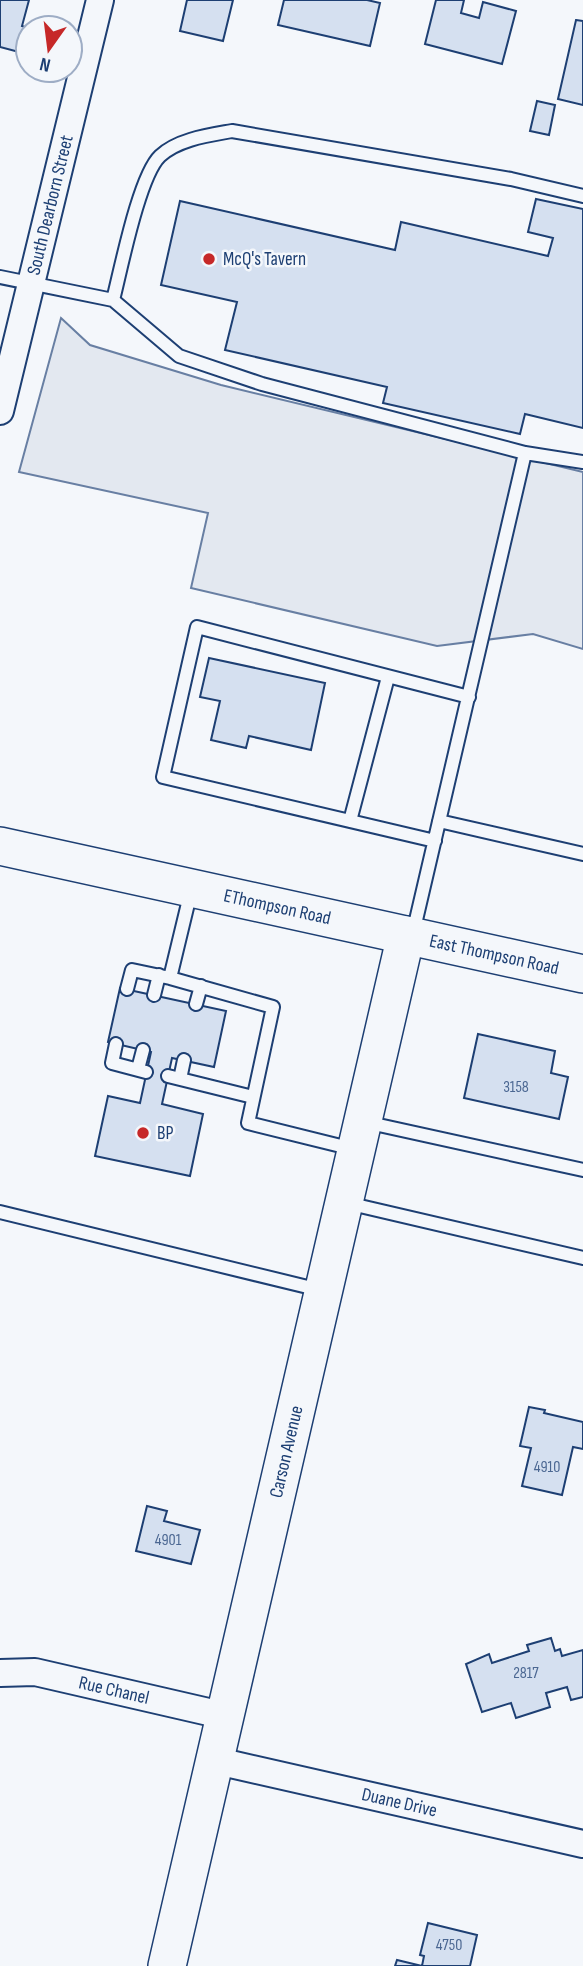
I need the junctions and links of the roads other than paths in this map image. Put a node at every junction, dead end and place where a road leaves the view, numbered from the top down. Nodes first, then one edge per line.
1 (100, 0) edge
2 (583, 196) edge
3 (0, 277) edge
4 (31, 284) junction
5 (113, 300) junction
6 (0, 411) edge
7 (525, 453) junction
8 (583, 462) edge
9 (388, 677) junction
10 (469, 697) junction
11 (350, 821) junction
12 (439, 821) junction
13 (435, 841) junction
14 (0, 846) edge
15 (583, 854) edge
16 (192, 888) junction
17 (409, 936) junction
18 (583, 974) edge
19 (165, 976) junction
20 (201, 986) junction
21 (127, 989) dead end
22 (154, 995) dead end
23 (196, 1004) dead end
24 (116, 1044) dead end
25 (143, 1050) dead end
26 (184, 1060) dead end
27 (253, 1097) junction
28 (360, 1136) junction
29 (583, 1170) edge
30 (344, 1203) junction
31 (0, 1212) edge
32 (583, 1258) edge
33 (324, 1291) junction
34 (0, 1673) edge
35 (226, 1716) junction
36 (217, 1761) junction
37 (583, 1844) edge
38 (167, 1966) edge

1 - 4 street, South Dearborn Street
2 - 5 lane
3 - 4 lane
4 - 5 lane
4 - 6 street, South Dearborn Street
5 - 7 lane
7 - 8 lane
7 - 10 lane
9 - 10 lane
9 - 11 lane
9 - 11 lane
10 - 12 lane
11 - 13 lane
12 - 13 lane
12 - 15 lane
13 - 17 lane
14 - 16 main road, EThompson Road
16 - 17 main road, EThompson Road
16 - 19 lane
17 - 18 main road, East Thompson Road
17 - 28 main road, Carson Avenue
19 - 20 lane
19 - 21 lane
19 - 22 lane
20 - 23 lane
20 - 27 lane
24 - 25 lane
26 - 27 lane
27 - 28 lane
28 - 29 lane
28 - 30 main road, Carson Avenue
30 - 32 lane
30 - 33 main road, Carson Avenue
31 - 33 lane
33 - 35 main road, Carson Avenue
34 - 35 street, Rue Chanel
35 - 36 main road, Carson Avenue
36 - 37 street, Duane Drive
36 - 38 main road, Carson Avenue

